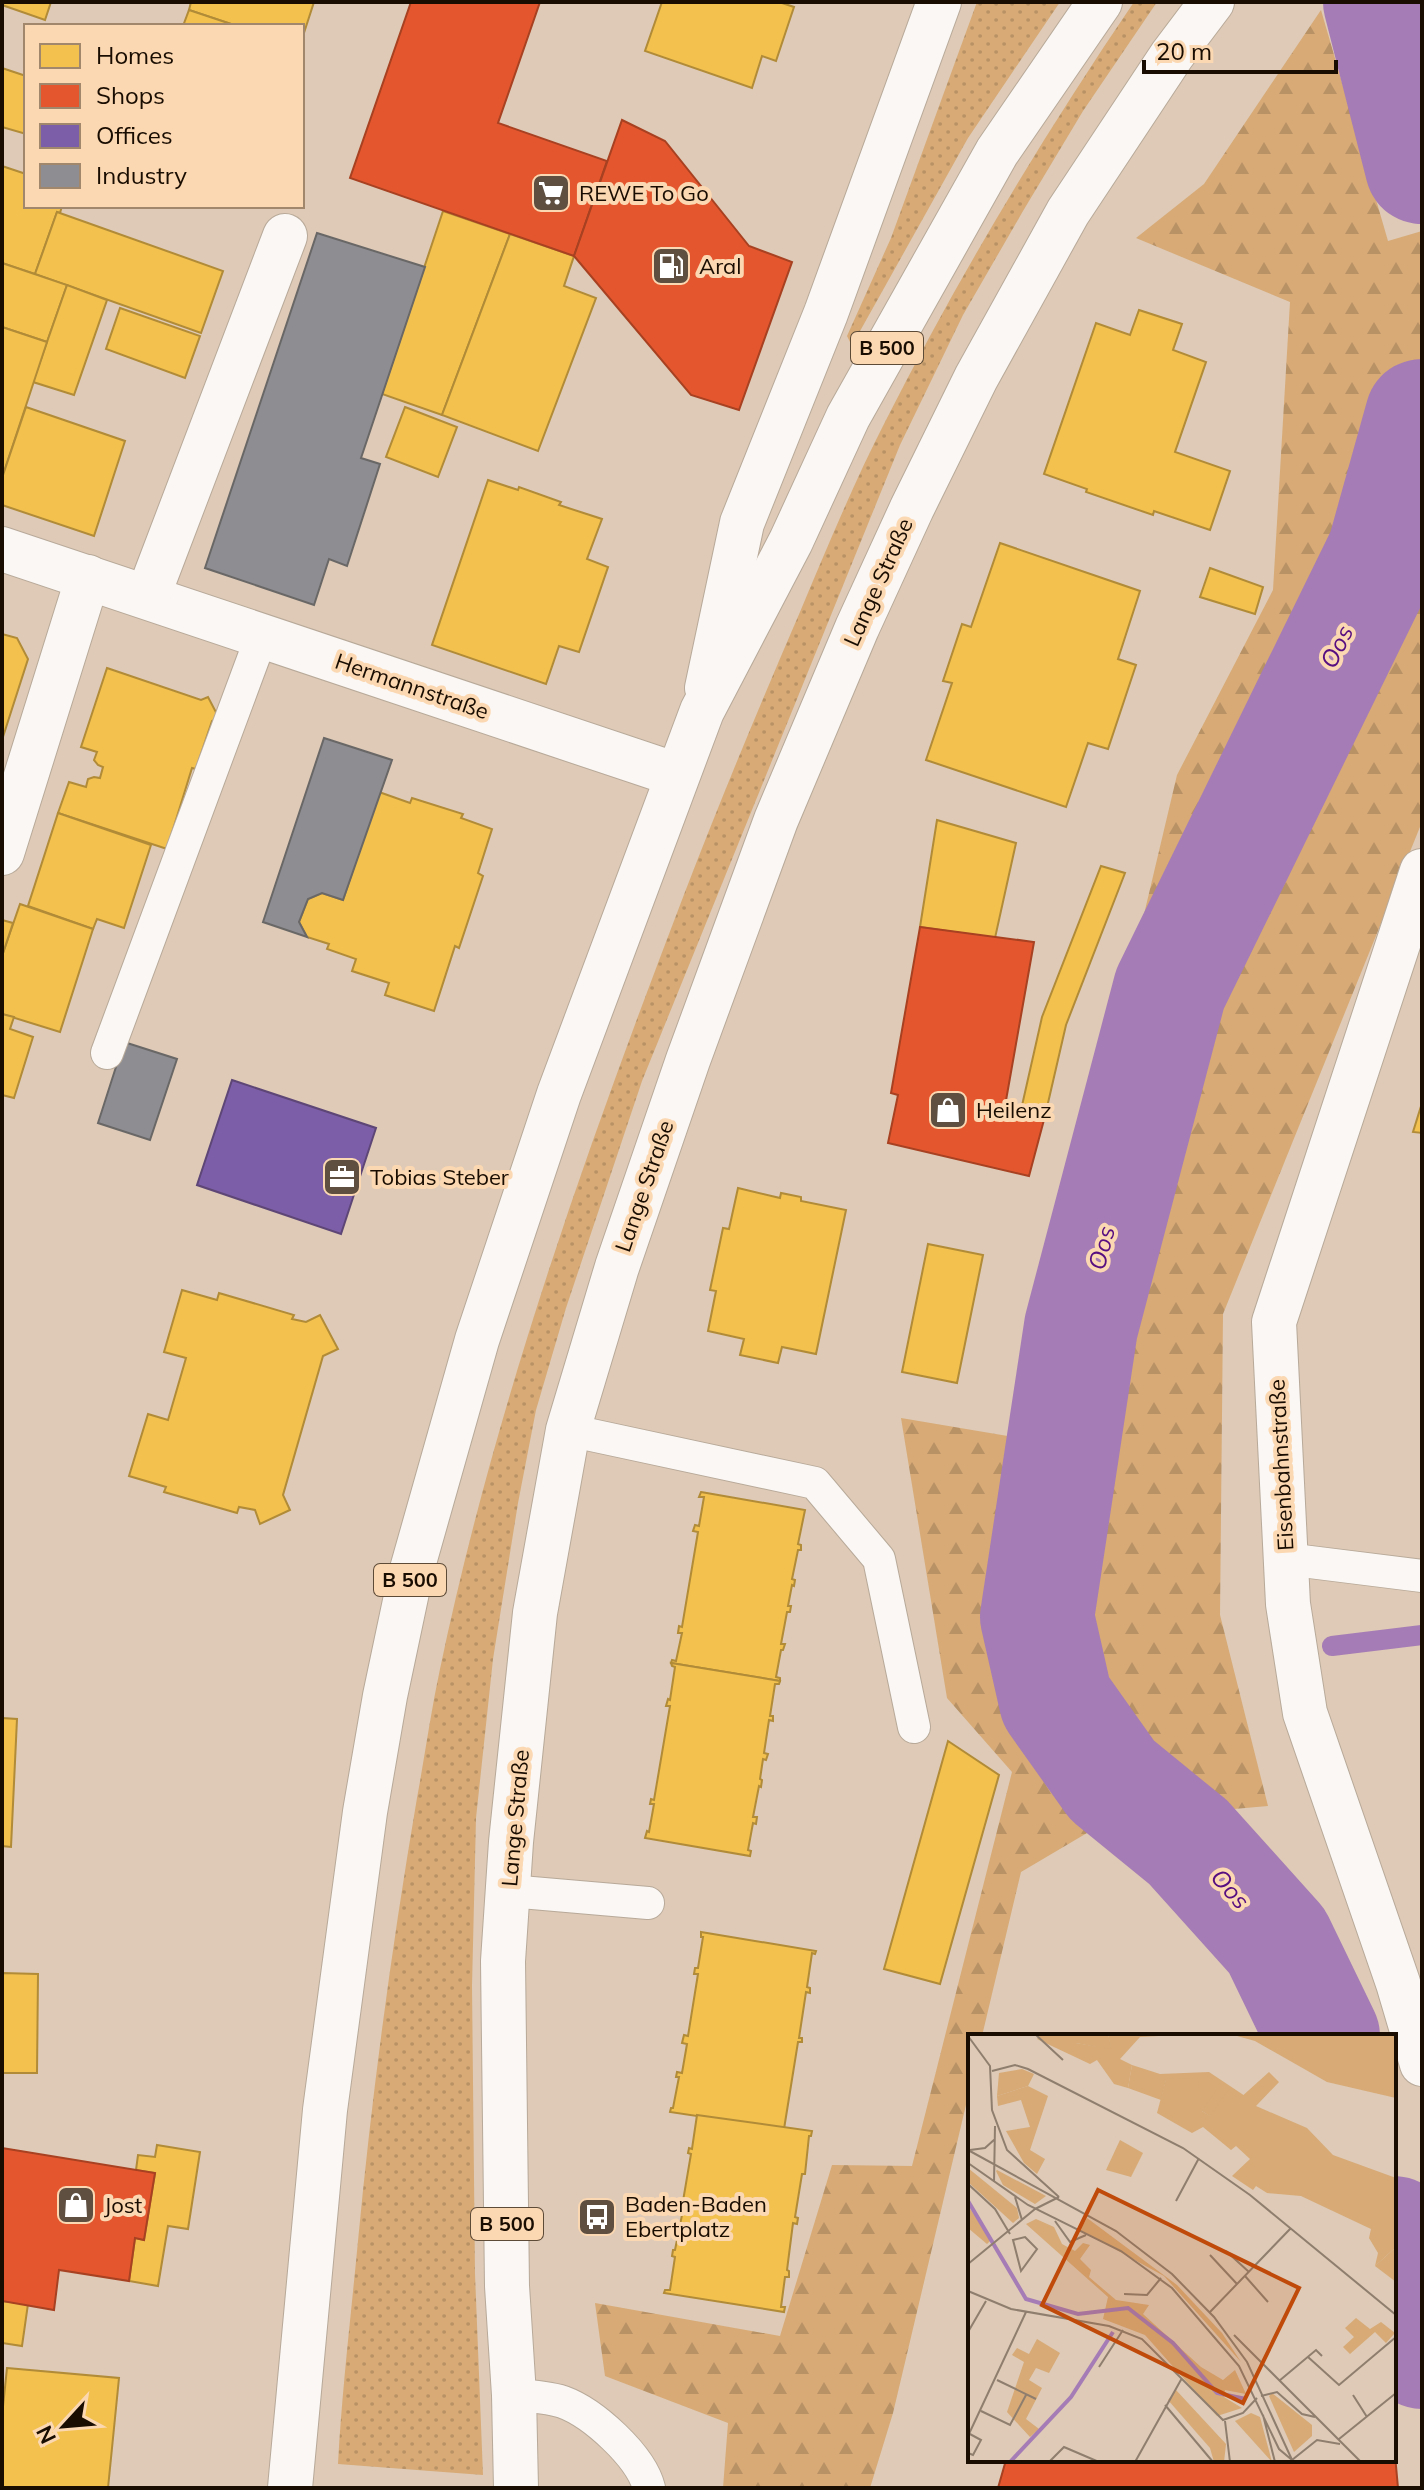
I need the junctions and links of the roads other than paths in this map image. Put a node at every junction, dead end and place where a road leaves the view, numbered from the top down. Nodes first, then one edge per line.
1 (939, 2) edge
2 (1100, 2) edge
3 (1212, 2) edge
4 (285, 236) dead end
5 (2, 549) edge
6 (88, 577) junction
7 (148, 596) junction
8 (262, 635) junction
9 (702, 711) junction
10 (677, 775) junction
11 (2, 853) edge
12 (1422, 871) edge
13 (107, 1053) dead end
14 (568, 1430) junction
15 (1286, 1559) junction
16 (1422, 1576) edge
17 (914, 1727) dead end
18 (509, 1891) junction
19 (648, 1903) dead end
20 (1422, 2064) edge
21 (514, 2395) junction
22 (290, 2488) edge
23 (516, 2488) edge
24 (649, 2488) edge

1 - 9 main road
2 - 9 main road, B 500
3 - 14 main road, Lange Straße / B 500
4 - 7 main road
5 - 6 main road, Hermannstraße
6 - 7 main road, Hermannstraße
6 - 11 main road
7 - 8 main road, Hermannstraße
8 - 10 main road, Hermannstraße
8 - 13 lane
9 - 10 main road, B 500
10 - 22 main road, B 500
12 - 15 main road, Eisenbahnstraße
14 - 17 lane
14 - 18 main road, Lange Straße / B 500
15 - 16 lane
15 - 20 main road, Eisenbahnstraße
18 - 19 lane
18 - 21 main road, Lange Straße / B 500
21 - 23 main road, Lange Straße / B 500
21 - 24 lane

